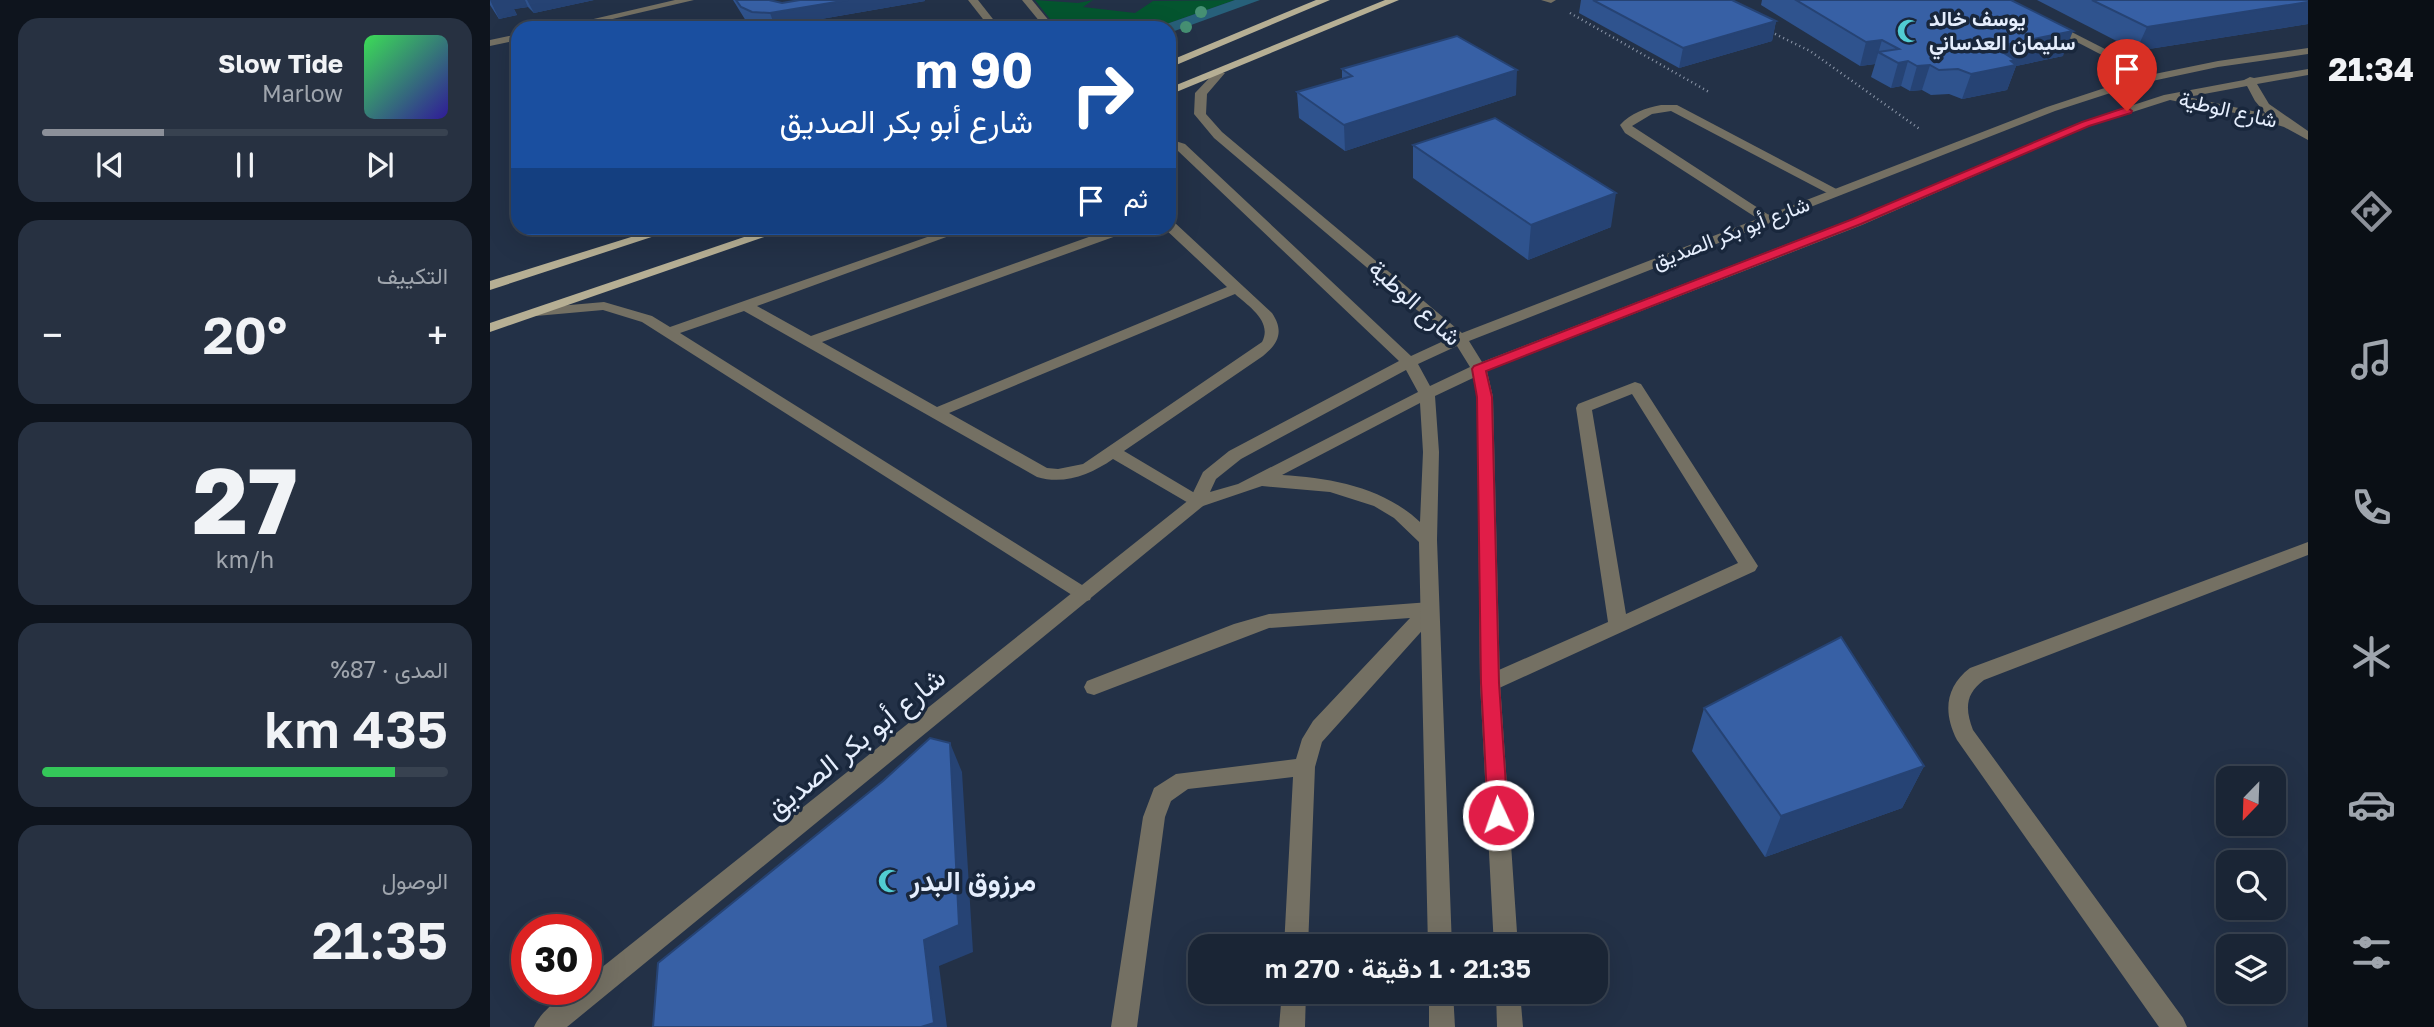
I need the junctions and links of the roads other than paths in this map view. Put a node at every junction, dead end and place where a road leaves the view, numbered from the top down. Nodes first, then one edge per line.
1 (689, 0) edge
2 (974, 0) edge
3 (1027, 0) edge
4 (1325, 0) edge
5 (1394, 0) edge
6 (2036, 18) edge
7 (592, 21) edge
8 (990, 21) edge
9 (1044, 21) edge
10 (511, 38) edge
11 (490, 43) edge
12 (2308, 51) edge
13 (1176, 62) edge
14 (2308, 72) edge
15 (1220, 73) junction
16 (2152, 77) junction
17 (2250, 80) junction
18 (1176, 89) edge
19 (2168, 97) junction
20 (2287, 124) junction
21 (2308, 136) edge
22 (1176, 146) edge
23 (1836, 192) junction
24 (1768, 219) junction
25 (1176, 232) edge
26 (650, 235) edge
27 (762, 235) edge
28 (944, 235) edge
29 (1106, 235) edge
30 (490, 286) edge
31 (1236, 288) junction
32 (746, 306) junction
33 (536, 312) junction
34 (490, 328) edge
35 (670, 332) junction
36 (1460, 339) junction
37 (809, 342) junction
38 (1409, 362) junction
39 (1479, 369) junction
40 (1427, 394) junction
41 (936, 413) junction
42 (1113, 452) junction
43 (1257, 480) junction
44 (1197, 502) junction
45 (1428, 540) junction
46 (2308, 548) edge
47 (1083, 595) junction
48 (1430, 609) junction
49 (1618, 626) junction
50 (1490, 683) junction
51 (1094, 687) dead end
52 (1304, 767) junction
53 (1297, 934) edge
54 (1440, 934) edge
55 (1505, 934) edge
56 (1293, 1004) edge
57 (1441, 1004) edge
58 (1509, 1004) edge
59 (547, 1027) edge
60 (1124, 1027) edge
61 (1292, 1027) edge
62 (1442, 1027) edge
63 (1510, 1027) edge
64 (2174, 1027) edge

1 - 7 street
2 - 8 street
3 - 9 street
4 - 13 main road
5 - 15 main road
6 - 16 street
10 - 11 street
12 - 16 street, شارع أبو بكر الصديق
14 - 17 street, شارع أبو بكر الصديق
15 - 18 main road
15 - 36 street, شارع الوطية
16 - 23 street, شارع أبو بكر الصديق
17 - 19 street, شارع أبو بكر الصديق
17 - 20 street, شارع الوطية
19 - 20 street, شارع الوطية
19 - 39 street, شارع أبو بكر الصديق
20 - 21 street, شارع الوطية
22 - 38 street, شارع الوطية
23 - 24 street, شارع أبو بكر الصديق
23 - 24 street
24 - 36 street, شارع أبو بكر الصديق
25 - 31 street
26 - 30 main road
27 - 33 main road
28 - 32 street
29 - 37 street
31 - 41 street
31 - 42 street
32 - 35 street
32 - 37 street
33 - 34 main road
33 - 35 street
35 - 47 street
36 - 38 street, شارع أبو بكر الصديق
36 - 39 street, شارع الوطية
37 - 41 street
38 - 40 street, شارع الوطية
38 - 44 street, شارع أبو بكر الصديق
39 - 40 street, شارع أبو بكر الصديق
39 - 50 street, شارع الوطية
40 - 43 street, شارع أبو بكر الصديق
40 - 45 street, شارع الوطية
41 - 42 street
42 - 44 street
43 - 44 street, شارع أبو بكر الصديق
43 - 45 street
44 - 47 street, شارع أبو بكر الصديق
45 - 48 street, شارع الوطية
46 - 64 street
47 - 59 street, شارع أبو بكر الصديق
48 - 51 street
48 - 52 street
48 - 54 street, شارع الوطية
49 - 49 street
49 - 50 street
50 - 55 street, شارع الوطية
52 - 53 street
52 - 60 street
56 - 61 street
57 - 62 street
58 - 63 street

